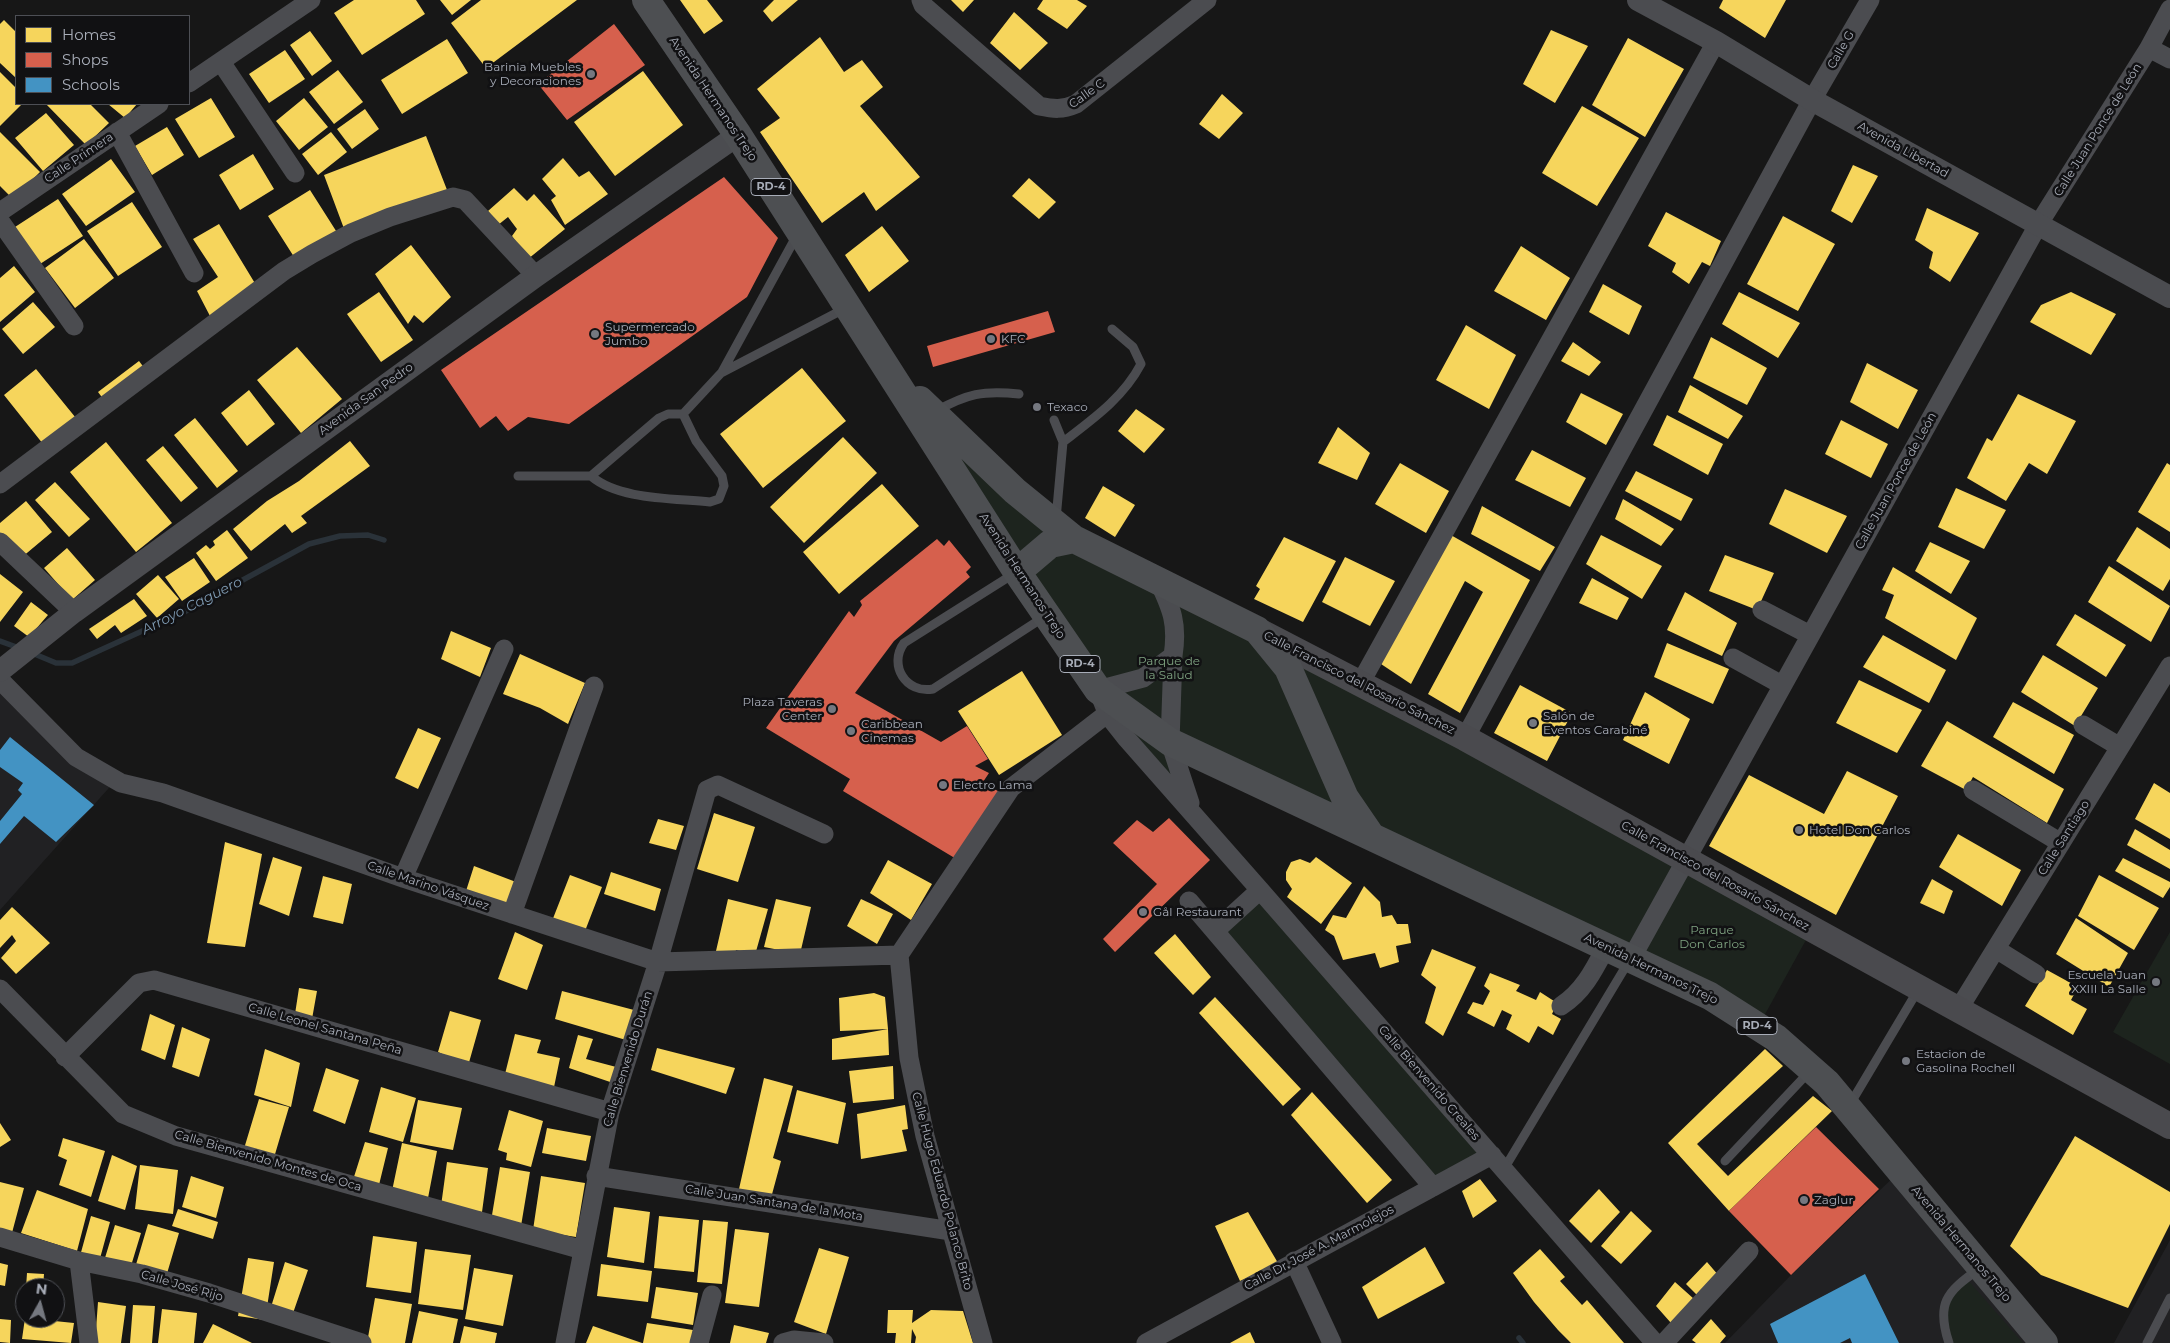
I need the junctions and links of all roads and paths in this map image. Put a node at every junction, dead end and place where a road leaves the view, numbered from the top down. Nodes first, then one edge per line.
1 (311, 0) edge
2 (646, 0) edge
3 (921, 0) edge
4 (1207, 0) edge
5 (1638, 0) edge
6 (1870, 0) edge
7 (2170, 8) edge
8 (1716, 42) junction
9 (2149, 48) junction
10 (2170, 60) edge
11 (221, 62) junction
12 (190, 83) edge
13 (1812, 100) junction
14 (158, 105) edge
15 (117, 132) junction
16 (738, 135) junction
17 (295, 173) dead end
18 (0, 212) edge
19 (0, 221) edge
20 (2038, 225) junction
21 (800, 231) junction
22 (194, 273) dead end
23 (536, 276) junction
24 (2170, 297) edge
25 (848, 306) junction
26 (74, 326) dead end
27 (1112, 329) dead end
28 (722, 372) junction
29 (893, 376) junction
30 (1019, 394) dead end
31 (934, 412) junction
32 (683, 414) junction
33 (1054, 420) dead end
34 (1062, 442) junction
35 (518, 476) dead end
36 (591, 476) junction
37 (0, 484) edge
38 (1065, 531) junction
39 (0, 542) edge
40 (1018, 572) junction
41 (1157, 579) junction
42 (1762, 610) dead end
43 (74, 612) junction
44 (1047, 615) junction
45 (1257, 630) junction
46 (1810, 635) junction
47 (504, 650) dead end
48 (1173, 656) junction
49 (1733, 658) dead end
50 (7, 665) edge
51 (2170, 666) edge
52 (0, 680) edge
53 (1361, 682) junction
54 (1782, 684) junction
55 (594, 686) dead end
56 (1108, 703) junction
57 (2083, 725) dead end
58 (1465, 738) junction
59 (1170, 742) junction
60 (2120, 747) junction
61 (1973, 790) dead end
62 (1202, 823) junction
63 (824, 834) dead end
64 (1372, 837) junction
65 (2061, 843) junction
66 (1685, 859) junction
67 (403, 878) junction
68 (1260, 890) junction
69 (1189, 901) dead end
70 (512, 914) junction
71 (1215, 931) junction
72 (1606, 947) junction
73 (1996, 949) junction
74 (899, 955) junction
75 (1631, 959) junction
76 (658, 962) junction
77 (2036, 974) dead end
78 (0, 989) edge
79 (1919, 989) junction
80 (1561, 1006) dead end
81 (1958, 1010) junction
82 (66, 1056) junction
83 (1811, 1070) junction
84 (1848, 1108) junction
85 (610, 1112) junction
86 (2170, 1126) edge
87 (1725, 1161) dead end
88 (1498, 1162) junction
89 (596, 1176) junction
90 (1433, 1186) junction
91 (951, 1231) junction
92 (0, 1237) edge
93 (583, 1250) junction
94 (1749, 1251) dead end
95 (79, 1261) junction
96 (1294, 1261) junction
97 (1981, 1268) junction
98 (712, 1295) dead end
99 (2170, 1298) edge
100 (89, 1343) edge
101 (362, 1343) edge
102 (565, 1343) edge
103 (699, 1343) edge
104 (783, 1343) edge
105 (824, 1343) edge
106 (983, 1343) edge
107 (1146, 1343) edge
108 (1332, 1343) edge
109 (1655, 1343) edge
110 (1664, 1343) edge
111 (1949, 1343) edge
112 (2044, 1343) edge
113 (2147, 1343) edge

1 - 11 street
2 - 16 main road, Avenida Hermanos Trejo / RD-4
3 - 4 street, Calle C
5 - 8 street, Avenida Libertad
6 - 13 street, Calle G
7 - 9 street, Calle Juan Ponce de León
8 - 13 street, Avenida Libertad
8 - 53 street
9 - 10 street
9 - 20 street, Calle Juan Ponce de León
11 - 12 street
11 - 17 street
13 - 20 street, Avenida Libertad
13 - 58 street, Calle G
14 - 15 street, Calle Primera
15 - 18 street, Calle Primera
15 - 22 street
16 - 21 main road, Avenida Hermanos Trejo / RD-4
16 - 23 street, Avenida San Pedro
19 - 26 street
20 - 24 street, Avenida Libertad
20 - 46 street, Calle Juan Ponce de León
21 - 25 main road, Avenida Hermanos Trejo / RD-4
21 - 28 lane
23 - 37 street
23 - 43 street, Avenida San Pedro
25 - 28 lane
25 - 29 main road, Avenida Hermanos Trejo / RD-4
27 - 34 lane
28 - 32 lane
29 - 31 main road, Avenida Hermanos Trejo / RD-4
29 - 40 main road, Avenida Hermanos Trejo / RD-4
30 - 31 lane
31 - 38 main road, Avenida Hermanos Trejo / RD-4
32 - 36 lane
32 - 36 lane
33 - 34 lane
34 - 38 lane
35 - 36 lane
38 - 40 main road
38 - 41 main road, Avenida Hermanos Trejo / RD-4
39 - 43 street
40 - 44 main road, Avenida Hermanos Trejo / RD-4
40 - 44 lane
41 - 45 main road, Avenida Hermanos Trejo / RD-4
41 - 48 street, Calle Bienvenido Creales
42 - 46 street
43 - 50 street, Avenida San Pedro
44 - 56 main road, Avenida Hermanos Trejo / RD-4
45 - 53 main road, Calle Francisco del Rosario Sánchez
45 - 64 main road, Avenida Hermanos Trejo / RD-4
46 - 54 street, Calle Juan Ponce de León
47 - 67 street
48 - 56 street
48 - 59 street, Calle Bienvenido Creales
49 - 54 street
51 - 60 street, Calle Santiago
52 - 67 street, Calle Marino Vásquez
53 - 58 main road, Calle Francisco del Rosario Sánchez
54 - 66 street, Calle Juan Ponce de León
55 - 70 street
56 - 59 main road, Avenida Hermanos Trejo / RD-4
56 - 62 street, Calle Bienvenido Creales
56 - 74 street
57 - 60 street
58 - 66 main road, Calle Francisco del Rosario Sánchez
59 - 62 street, Calle Bienvenido Creales
59 - 64 main road, Avenida Hermanos Trejo / RD-4
60 - 65 street, Calle Santiago
61 - 65 street
62 - 68 street, Calle Bienvenido Creales
63 - 76 street, Calle Bienvenido Durán
64 - 72 main road, Avenida Hermanos Trejo / RD-4
65 - 73 street, Calle Santiago
66 - 75 street, Calle Juan Ponce de León
66 - 79 main road, Calle Francisco del Rosario Sánchez
67 - 70 street, Calle Marino Vásquez
68 - 71 street
68 - 88 street, Calle Bienvenido Creales
69 - 71 street
70 - 76 street, Calle Marino Vásquez
71 - 90 street
72 - 75 main road, Avenida Hermanos Trejo / RD-4
72 - 80 street
73 - 77 street
73 - 81 street, Calle Santiago
74 - 76 street, Calle Marino Vásquez
74 - 91 street, Calle Hugo Eduardo Polanco Brito
75 - 83 main road, Avenida Hermanos Trejo / RD-4
75 - 88 lane
76 - 85 street, Calle Bienvenido Durán
78 - 82 street, Calle Bienvenido Montes de Oca
79 - 81 main road, Calle Francisco del Rosario Sánchez
79 - 84 lane
81 - 86 main road, Calle Francisco del Rosario Sánchez
82 - 85 street, Calle Leonel Santana Peña
82 - 93 street, Calle Bienvenido Montes de Oca
83 - 84 main road, Avenida Hermanos Trejo / RD-4
83 - 87 lane
84 - 97 main road, Avenida Hermanos Trejo / RD-4
85 - 89 street, Calle Bienvenido Durán
88 - 90 street, Calle Dr. José A. Marmolejos
88 - 109 street, Calle Bienvenido Creales
89 - 91 street, Calle Juan Santana de la Mota
89 - 93 street, Calle Bienvenido Durán
90 - 96 street, Calle Dr. José A. Marmolejos
91 - 106 street, Calle Hugo Eduardo Polanco Brito
92 - 95 street, Calle José Rijo
93 - 102 street, Calle Bienvenido Durán
94 - 110 street
95 - 100 street
95 - 101 street, Calle José Rijo
96 - 107 street, Calle Dr. José A. Marmolejos
96 - 108 street
97 - 111 lane
97 - 112 main road, Avenida Hermanos Trejo / RD-4
98 - 103 street
99 - 113 lane
104 - 105 street

